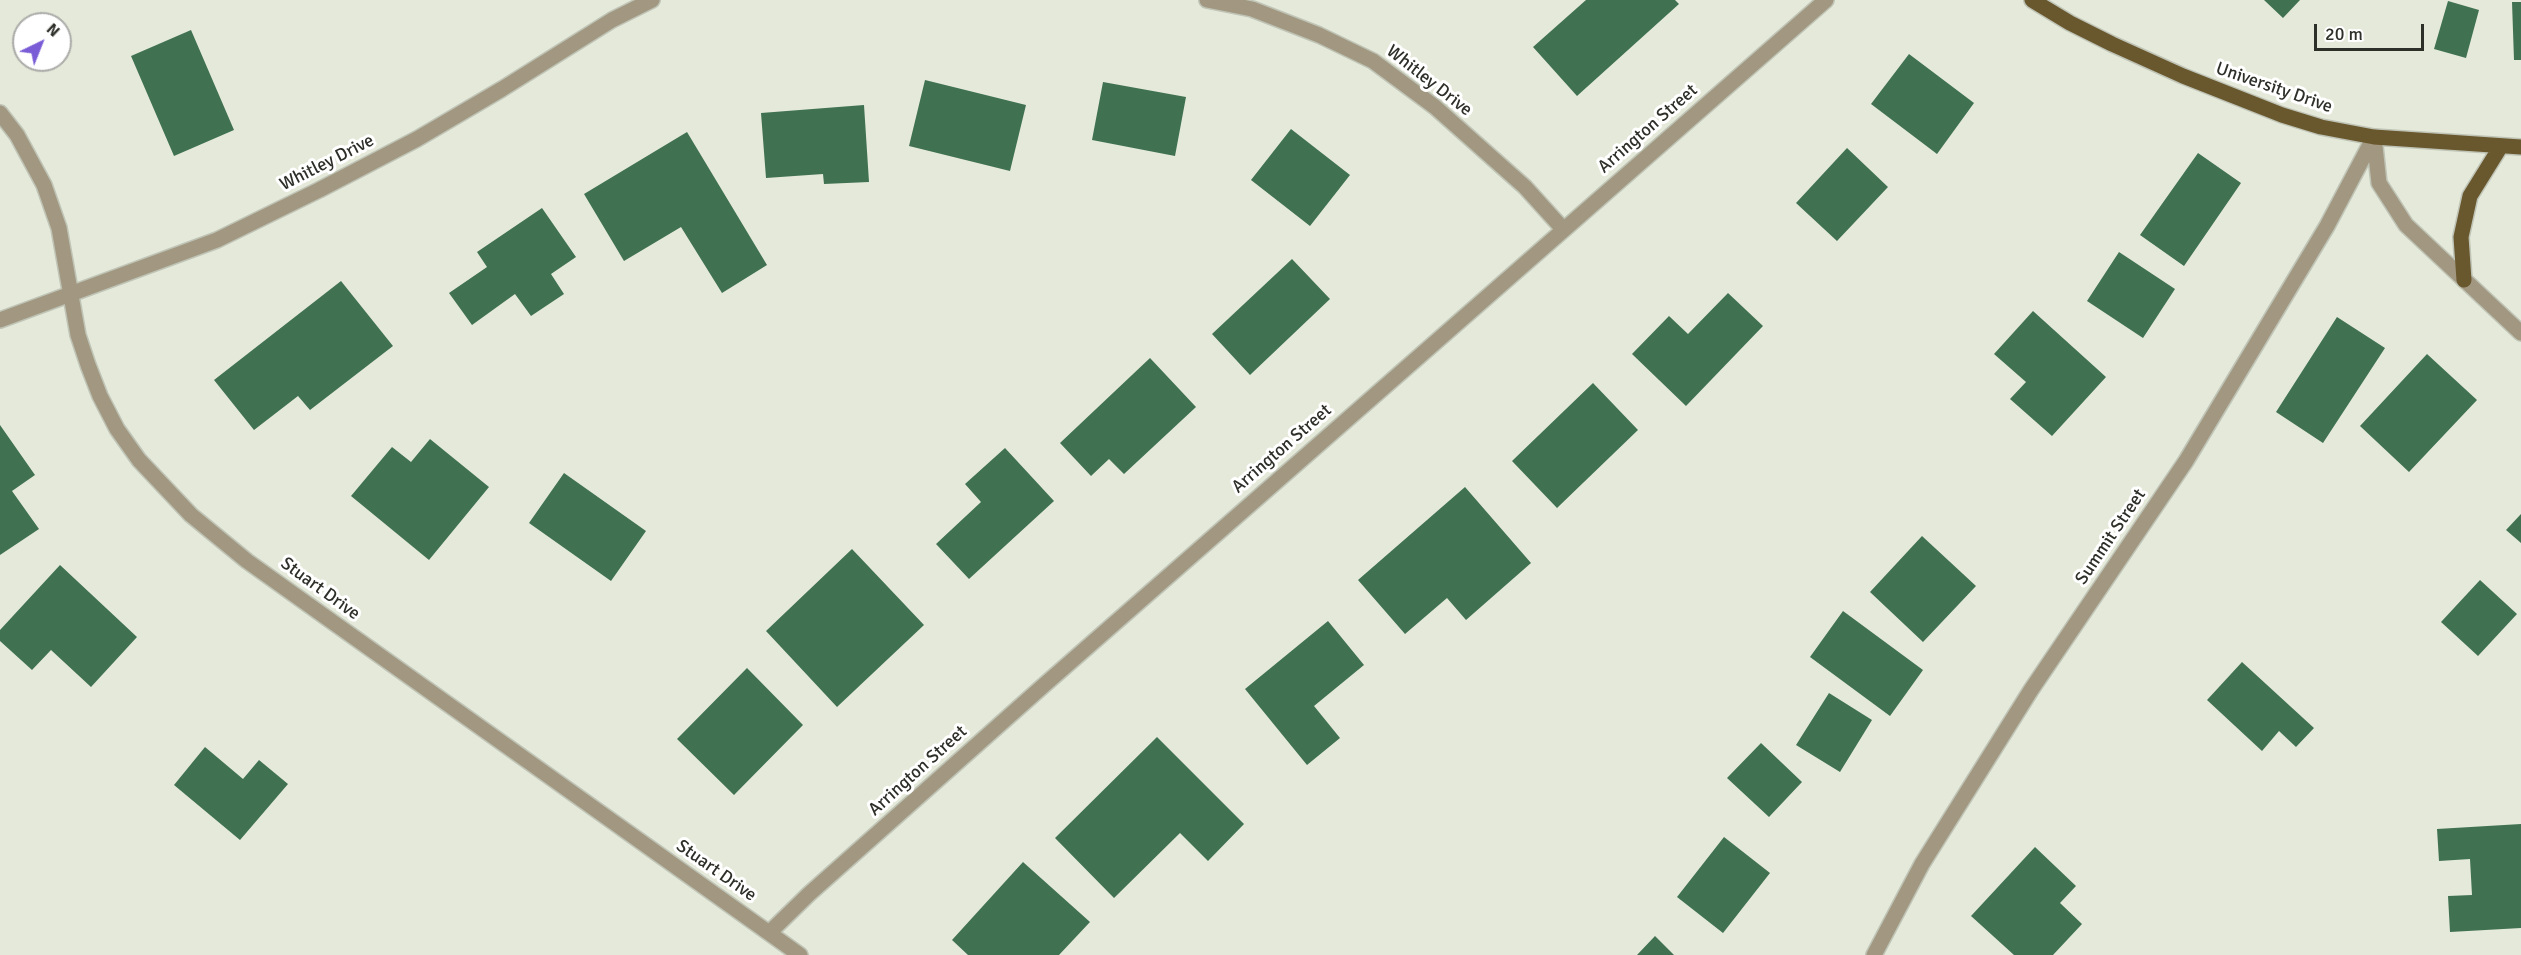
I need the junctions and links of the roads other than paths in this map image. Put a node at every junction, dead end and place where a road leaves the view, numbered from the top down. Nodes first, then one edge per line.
1 (652, 0) edge
2 (1208, 0) edge
3 (1826, 0) edge
4 (2032, 0) edge
5 (0, 113) edge
6 (2374, 137) junction
7 (2501, 146) junction
8 (2521, 147) edge
9 (1563, 229) junction
10 (2464, 280) junction
11 (72, 293) junction
12 (0, 320) edge
13 (2521, 333) edge
14 (770, 933) junction
15 (800, 955) edge
16 (1874, 955) edge

1 - 11 street, Whitley Drive
2 - 9 street, Whitley Drive
3 - 9 street, Arrington Street
4 - 6 main road, University Drive
5 - 11 street, Stuart Drive
6 - 7 main road, University Drive
6 - 10 street
6 - 16 street, Summit Street
7 - 8 main road, University Drive
7 - 10 main road
9 - 14 street, Arrington Street
10 - 13 street
11 - 12 street, Whitley Drive
11 - 14 street, Stuart Drive
14 - 15 street, Stuart Drive

